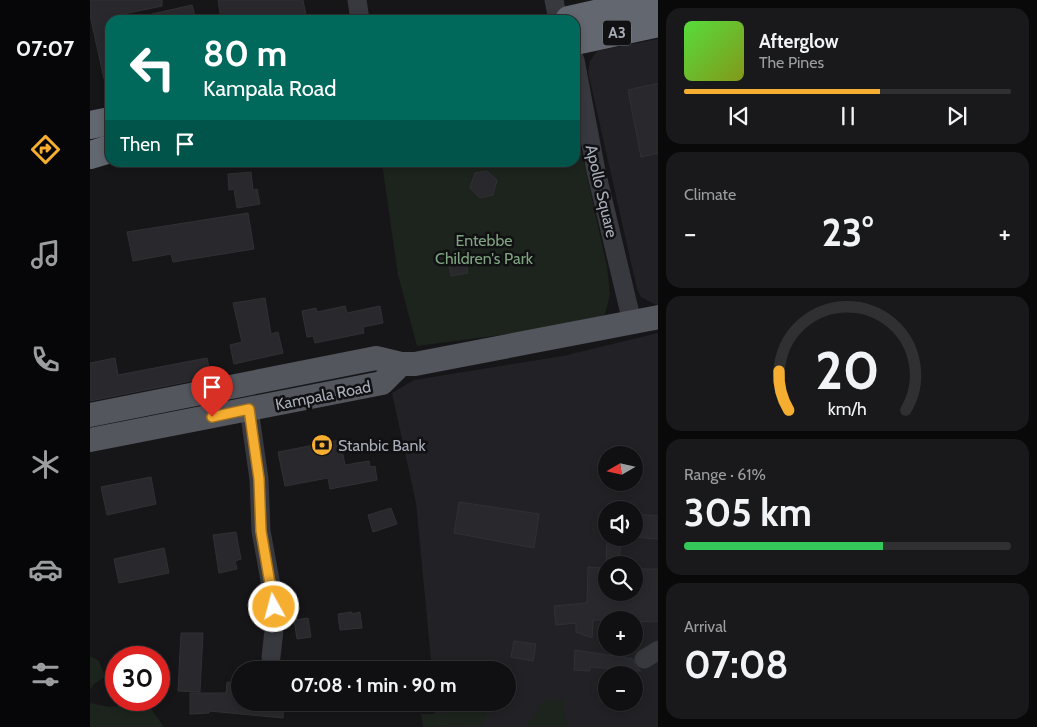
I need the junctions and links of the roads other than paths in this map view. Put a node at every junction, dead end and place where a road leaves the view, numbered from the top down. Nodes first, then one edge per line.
1 (357, 0) edge
2 (554, 0) edge
3 (656, 0) edge
4 (359, 15) edge
5 (557, 15) edge
6 (580, 17) edge
7 (658, 24) edge
8 (580, 40) edge
9 (580, 86) edge
10 (105, 122) edge
11 (90, 125) edge
12 (105, 150) edge
13 (90, 155) edge
14 (658, 317) edge
15 (632, 322) junction
16 (401, 364) junction
17 (249, 409) junction
18 (90, 415) edge
19 (90, 440) edge
20 (272, 658) dead end

1 - 4 street
2 - 5 street
3 - 6 highway, A3
7 - 8 highway, A3
9 - 15 street, Apollo Square
10 - 11 highway
12 - 13 highway
14 - 15 main road, Kampala Road
15 - 16 main road, Kampala Road
16 - 17 main road, Kampala Road
16 - 18 main road, Kampala Road
17 - 19 main road, Kampala Road
17 - 20 street

